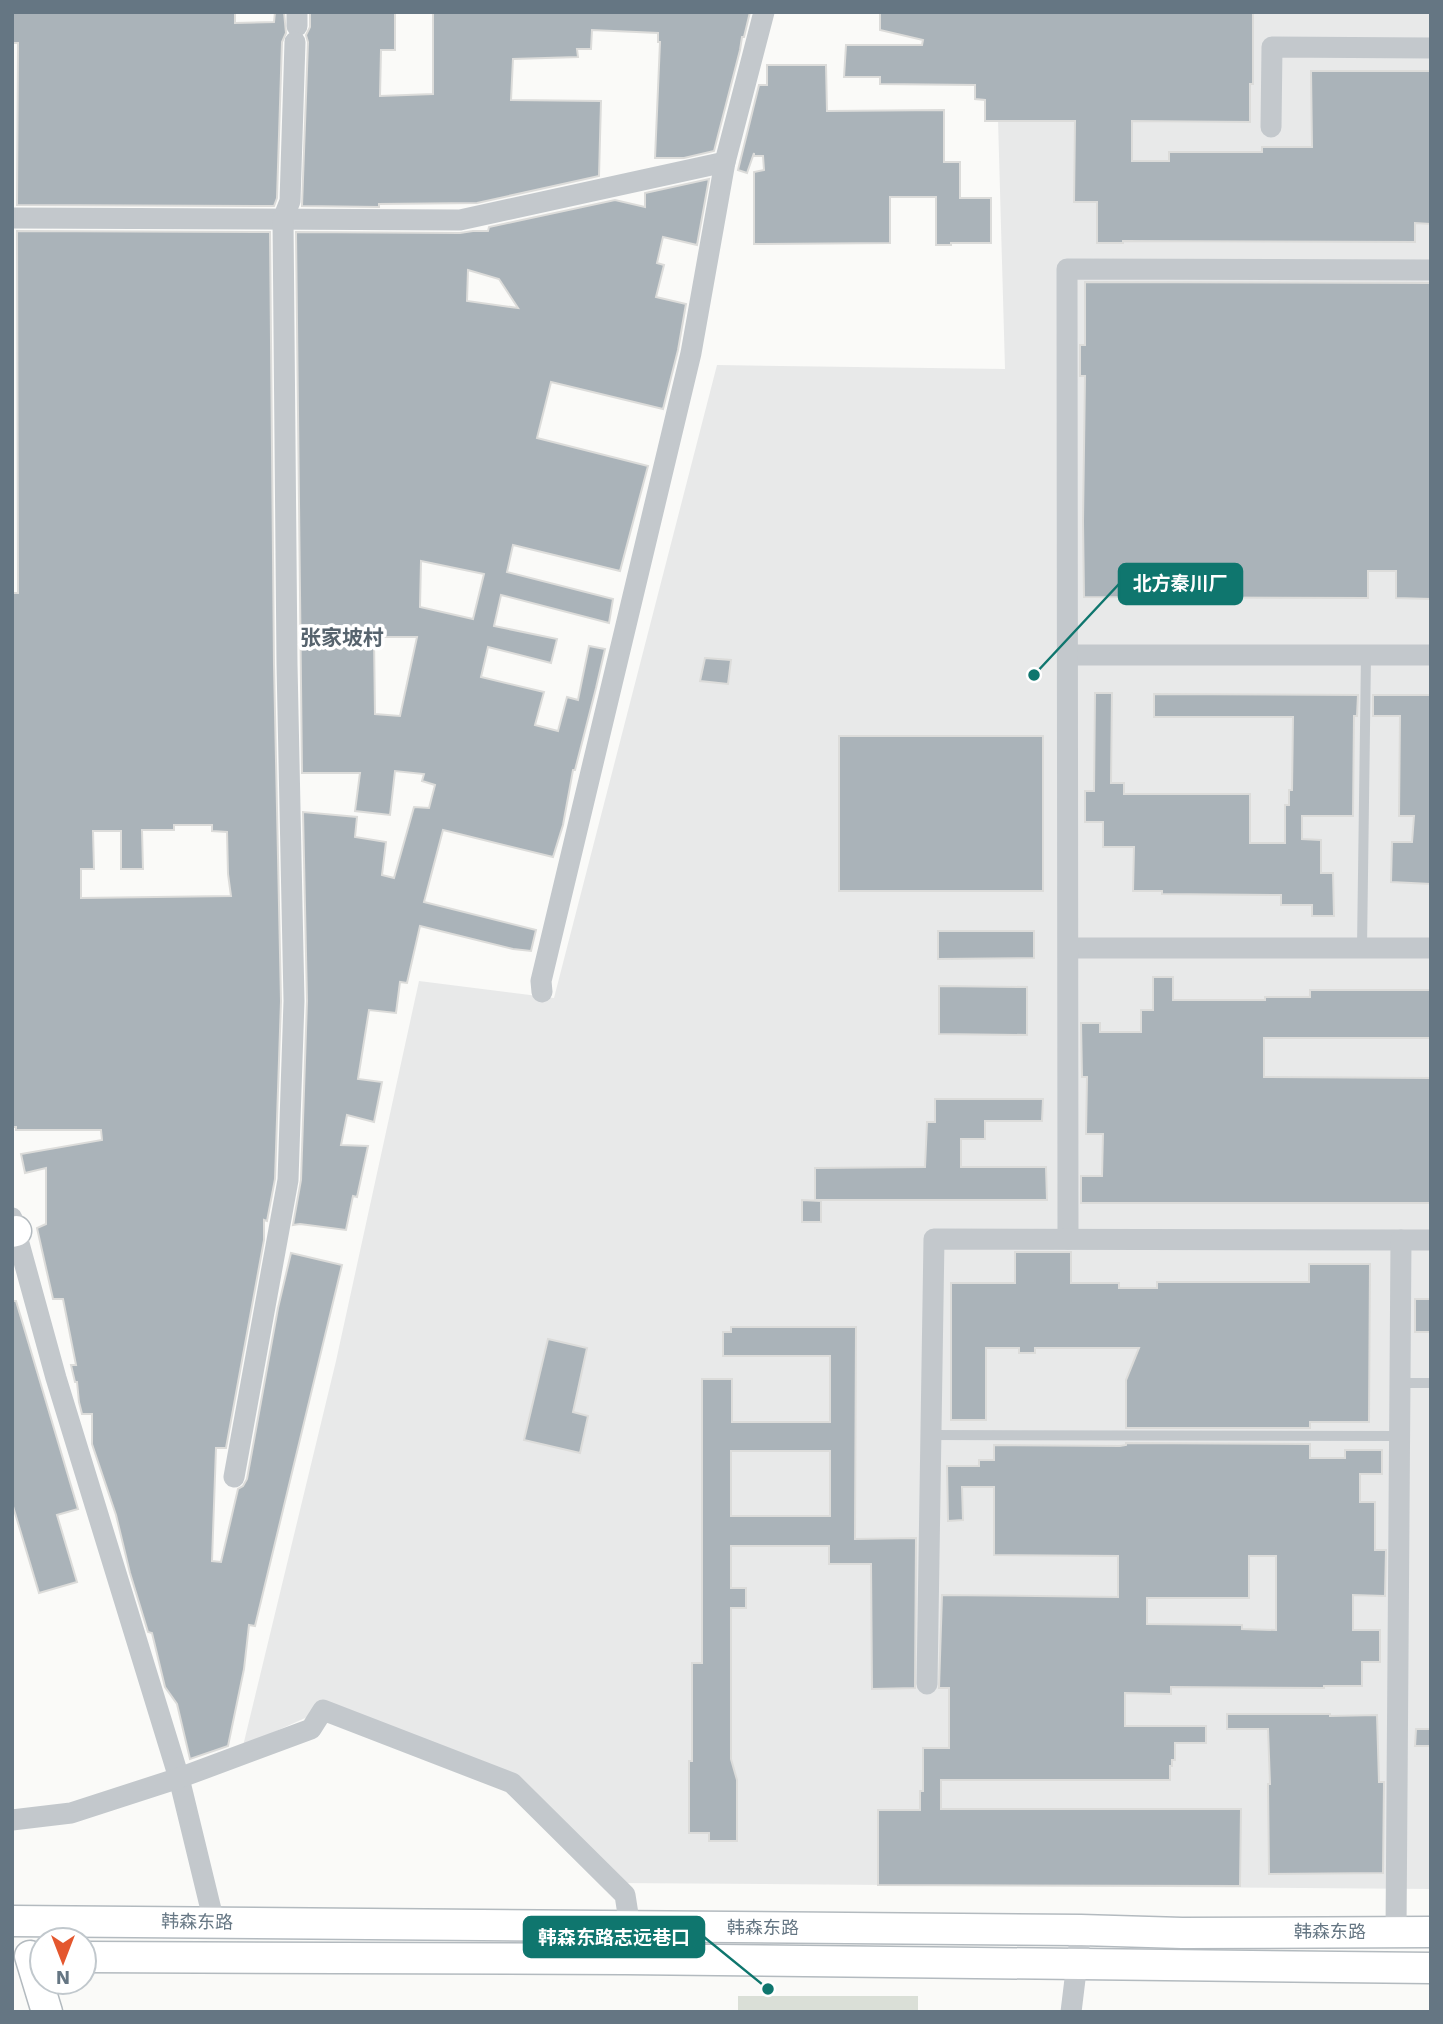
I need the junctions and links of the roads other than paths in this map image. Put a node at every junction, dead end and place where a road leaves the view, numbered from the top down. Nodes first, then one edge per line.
1 (764, 12) edge
2 (296, 27) edge
3 (1431, 48) edge
4 (1271, 127) dead end
5 (725, 162) junction
6 (12, 218) edge
7 (283, 219) junction
8 (1431, 270) edge
9 (1069, 654) junction
10 (1366, 655) junction
11 (1431, 655) edge
12 (1069, 948) junction
13 (1362, 948) junction
14 (1431, 948) edge
15 (542, 992) dead end
16 (13, 1227) edge
17 (1068, 1240) junction
18 (1401, 1240) junction
19 (1431, 1240) edge
20 (1400, 1383) junction
21 (1431, 1383) edge
22 (931, 1435) junction
23 (1400, 1436) junction
24 (234, 1477) dead end
25 (928, 1684) dead end
26 (179, 1778) junction
27 (12, 1820) edge
28 (12, 1921) edge
29 (214, 1922) junction
30 (630, 1927) junction
31 (1081, 1930) junction
32 (1396, 1932) junction
33 (1431, 1932) edge
34 (98, 1956) edge
35 (1076, 1964) junction
36 (1431, 1968) edge
37 (1071, 2012) edge

1 - 5 street
2 - 7 street
3 - 4 street
5 - 7 street
5 - 15 street
6 - 7 street
7 - 24 street
8 - 9 street
9 - 10 street
9 - 12 street
10 - 11 street
10 - 13 lane
12 - 13 street
12 - 17 street
13 - 14 street
16 - 26 street
17 - 18 street
17 - 22 street
18 - 19 street
18 - 20 street
20 - 21 lane
20 - 23 street
22 - 23 lane
22 - 25 street
23 - 32 street
26 - 27 street
26 - 29 street
26 - 30 street
28 - 29 main road, 韩森东路
29 - 30 main road, 韩森东路
30 - 31 main road, 韩森东路
31 - 32 main road, 韩森东路
31 - 35 street
32 - 33 main road, 韩森东路
34 - 35 main road, 韩森东路
35 - 36 main road, 韩森东路
35 - 37 street

